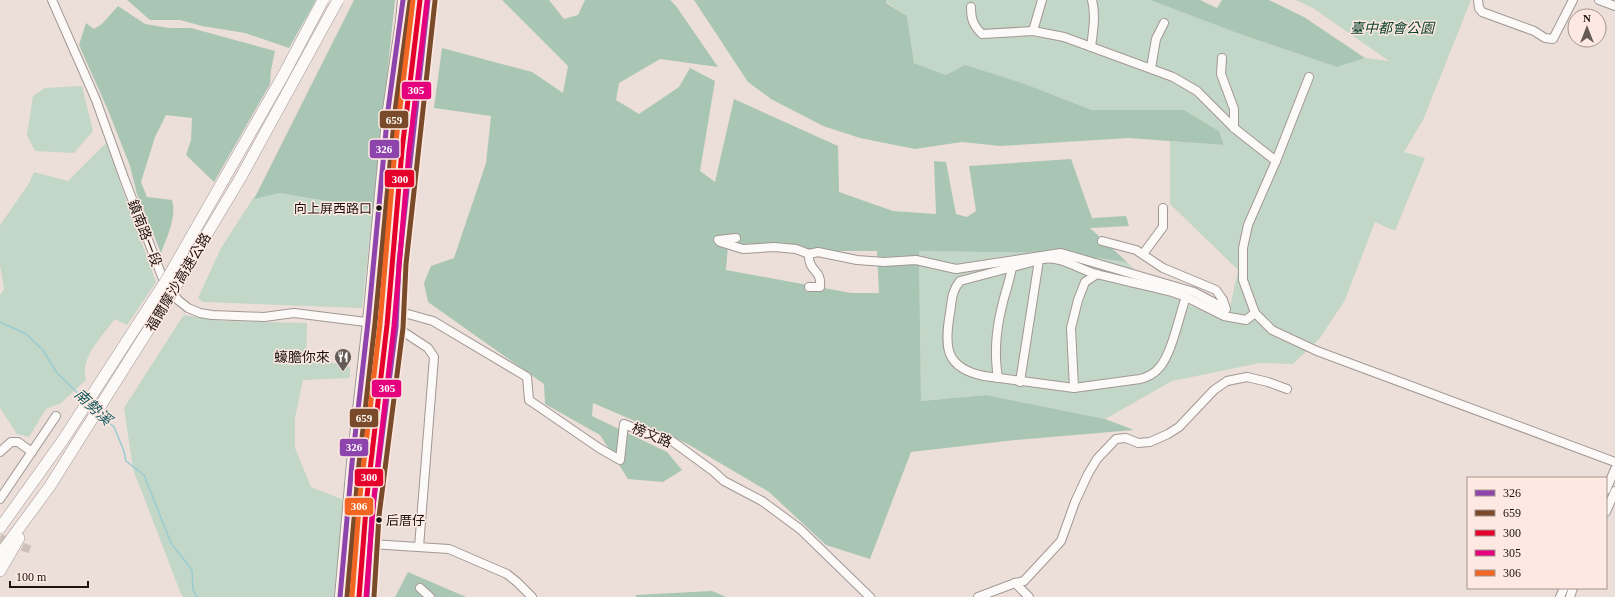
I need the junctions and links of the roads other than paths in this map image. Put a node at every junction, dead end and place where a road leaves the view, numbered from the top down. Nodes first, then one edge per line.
1 (52, 0) edge
2 (323, 0) edge
3 (338, 0) edge
4 (403, 0) edge
5 (410, 0) edge
6 (420, 0) edge
7 (428, 0) edge
8 (1042, 0) edge
9 (1092, 0) edge
10 (1478, 0) edge
11 (1573, 0) edge
12 (1599, 0) edge
13 (1615, 6) edge
14 (971, 7) dead end
15 (1164, 23) dead end
16 (1033, 31) junction
17 (1091, 47) junction
18 (1222, 58) dead end
19 (1151, 68) junction
20 (1309, 78) dead end
21 (1234, 128) junction
22 (1276, 161) junction
23 (1163, 208) dead end
24 (736, 238) dead end
25 (1102, 241) dead end
26 (809, 254) junction
27 (1144, 254) junction
28 (1039, 260) junction
29 (1012, 267) junction
30 (1097, 274) junction
31 (809, 287) dead end
32 (1186, 297) junction
33 (397, 311) junction
34 (1255, 313) junction
35 (382, 324) junction
36 (998, 378) junction
37 (1020, 382) junction
38 (1074, 388) junction
39 (1286, 390) dead end
40 (56, 416) dead end
41 (0, 452) edge
42 (32, 452) junction
43 (1615, 462) edge
44 (1615, 469) edge
45 (36, 476) junction
46 (50, 486) junction
47 (1607, 488) edge
48 (1615, 491) edge
49 (0, 499) edge
50 (1607, 510) edge
51 (0, 523) edge
52 (0, 528) edge
53 (371, 544) junction
54 (419, 547) junction
55 (0, 554) edge
56 (0, 571) edge
57 (1015, 583) junction
58 (420, 588) dead end
59 (340, 597) edge
60 (349, 597) edge
61 (359, 597) edge
62 (366, 597) edge
63 (430, 597) edge
64 (532, 597) edge
65 (870, 597) edge
66 (978, 597) edge
67 (1029, 597) edge

1 - 35 street, 鎮南路一段
2 - 45 highway, 福爾摩沙高速公路, bridge
3 - 46 highway, 福爾摩沙高速公路, bridge
4 - 35 main road
5 - 35 main road
6 - 35 main road
7 - 33 main road
8 - 16 street
9 - 17 street
10 - 11 street
12 - 13 street
14 - 16 street
15 - 19 street
16 - 17 street
17 - 19 street
18 - 21 street
19 - 21 street
20 - 22 street
21 - 22 street
22 - 34 street
23 - 27 street
24 - 26 street
25 - 27 street
26 - 27 street
26 - 31 street
28 - 29 street
28 - 30 street
28 - 37 street
29 - 36 street
29 - 36 street
30 - 32 street
30 - 38 street
32 - 34 street
32 - 38 street
33 - 35 main road
33 - 65 street, 榜文路
34 - 43 street
35 - 53 main road
35 - 54 street
35 - 59 main road
35 - 60 main road
35 - 61 main road
36 - 37 street
37 - 38 street
39 - 57 street
40 - 42 street
41 - 42 street
42 - 49 street
44 - 47 street
45 - 51 highway
45 - 52 highway, 福爾摩沙高速公路
46 - 55 highway, 福爾摩沙高速公路
46 - 56 highway
48 - 50 street
53 - 54 street
53 - 62 main road
54 - 64 street
57 - 66 street
57 - 67 street
58 - 63 street

